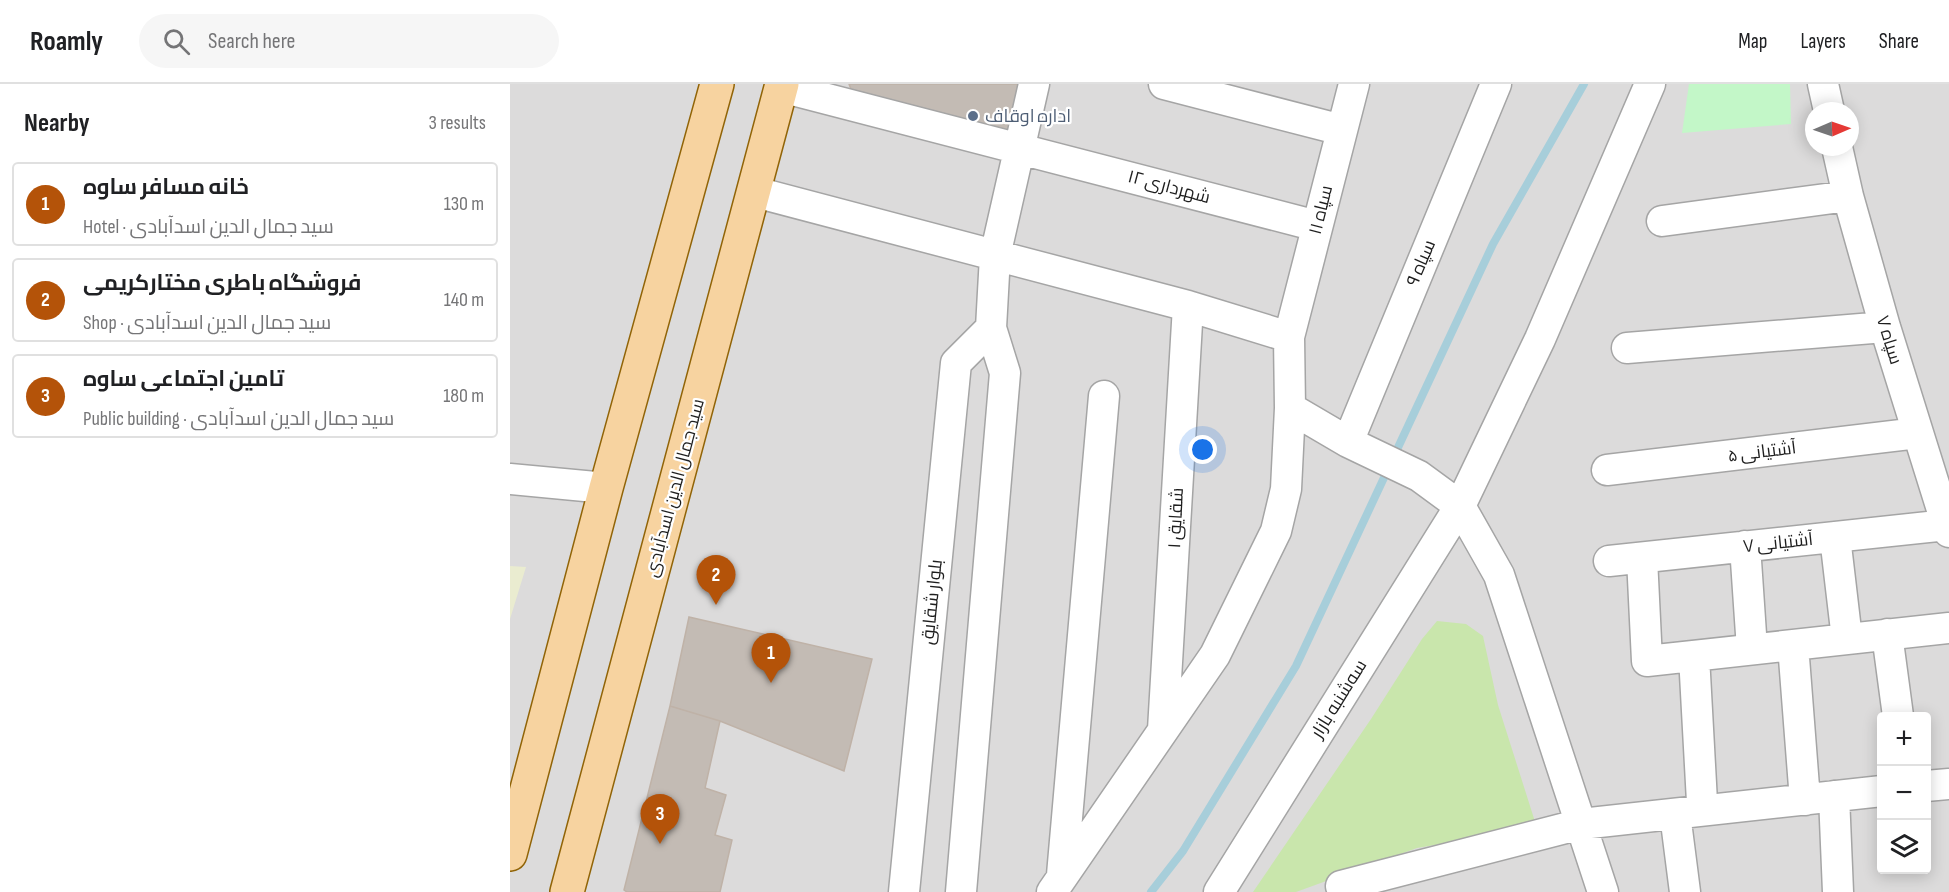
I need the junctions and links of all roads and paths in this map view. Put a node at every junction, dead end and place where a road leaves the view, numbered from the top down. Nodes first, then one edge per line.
1 (717, 84) edge
2 (1034, 84) edge
3 (1164, 84) edge
4 (1354, 84) edge
5 (1496, 84) edge
6 (1650, 84) edge
7 (1823, 84) edge
8 (782, 85) edge
9 (1827, 102) edge
10 (1342, 130) junction
11 (1020, 147) junction
12 (1839, 156) edge
13 (754, 192) junction
14 (1848, 196) junction
15 (1662, 221) dead end
16 (1317, 226) junction
17 (995, 256) junction
18 (1188, 306) junction
19 (1885, 327) junction
20 (992, 328) junction
21 (1289, 337) junction
22 (1627, 348) dead end
23 (1104, 396) dead end
24 (1290, 408) junction
25 (1918, 433) junction
26 (1354, 445) junction
27 (1607, 470) dead end
28 (510, 479) edge
29 (606, 488) junction
30 (1460, 506) junction
31 (1948, 528) edge
32 (1835, 537) junction
33 (1745, 546) junction
34 (1642, 558) junction
35 (1609, 561) dead end
36 (1949, 628) edge
37 (1887, 634) junction
38 (1847, 639) junction
39 (1793, 645) junction
40 (1752, 650) junction
41 (1694, 656) junction
42 (1897, 712) edge
43 (1163, 730) junction
44 (1949, 784) edge
45 (1931, 786) edge
46 (1877, 791) edge
47 (1834, 796) junction
48 (1805, 800) junction
49 (1702, 802) dead end
50 (1675, 814) junction
51 (1581, 824) junction
52 (510, 854) edge
53 (1057, 885) edge
54 (1341, 886) dead end
55 (567, 892) edge
56 (904, 892) edge
57 (961, 892) edge
58 (1219, 892) edge
59 (1603, 892) edge
60 (1685, 892) edge
61 (1838, 892) edge

1 - 29 main road
2 - 11 street
3 - 10 street
4 - 10 street, سپاه ۱۱
5 - 26 street, سپاه ۹
6 - 30 street, سه‌شنبه بازار
7 - 9 street
8 - 11 street, شهرداری ۱۲
8 - 13 main road, سید جمال الدین اسدآبادی
10 - 16 street, سپاه ۱۱
11 - 16 street, شهرداری ۱۲
11 - 17 street
12 - 14 street, سپاه ۷
13 - 17 street
13 - 55 main road, سید جمال الدین اسدآبادی
14 - 15 street
14 - 19 street, سپاه ۷
16 - 21 street, سپاه ۱۱
17 - 18 street
17 - 20 street
18 - 21 street
18 - 43 street, شقایق ۱
19 - 22 street
19 - 25 street, سپاه ۷
20 - 56 street, بلوار شقایق
20 - 57 street
21 - 24 street, سپاه ۱۱
23 - 53 street
24 - 26 street
24 - 43 street, سپاه ۱۱
25 - 27 street, آشتیانی ۵
25 - 31 street, سپاه ۷
26 - 30 street
28 - 29 street
29 - 52 main road
30 - 51 street
30 - 58 street, سه‌شنبه بازار
31 - 32 street, آشتیانی ۷
32 - 33 street, آشتیانی ۷
32 - 38 street
33 - 34 street, آشتیانی ۷
33 - 40 street
34 - 35 street, آشتیانی ۷
34 - 41 street
36 - 37 street
37 - 38 street
37 - 42 street
38 - 39 street
39 - 40 street
39 - 48 street
40 - 41 street
41 - 49 street
43 - 53 street, سپاه ۱۱
44 - 45 street
46 - 47 street
47 - 48 street
47 - 61 street
48 - 50 street
50 - 51 street
50 - 60 street
51 - 54 street
51 - 59 street

